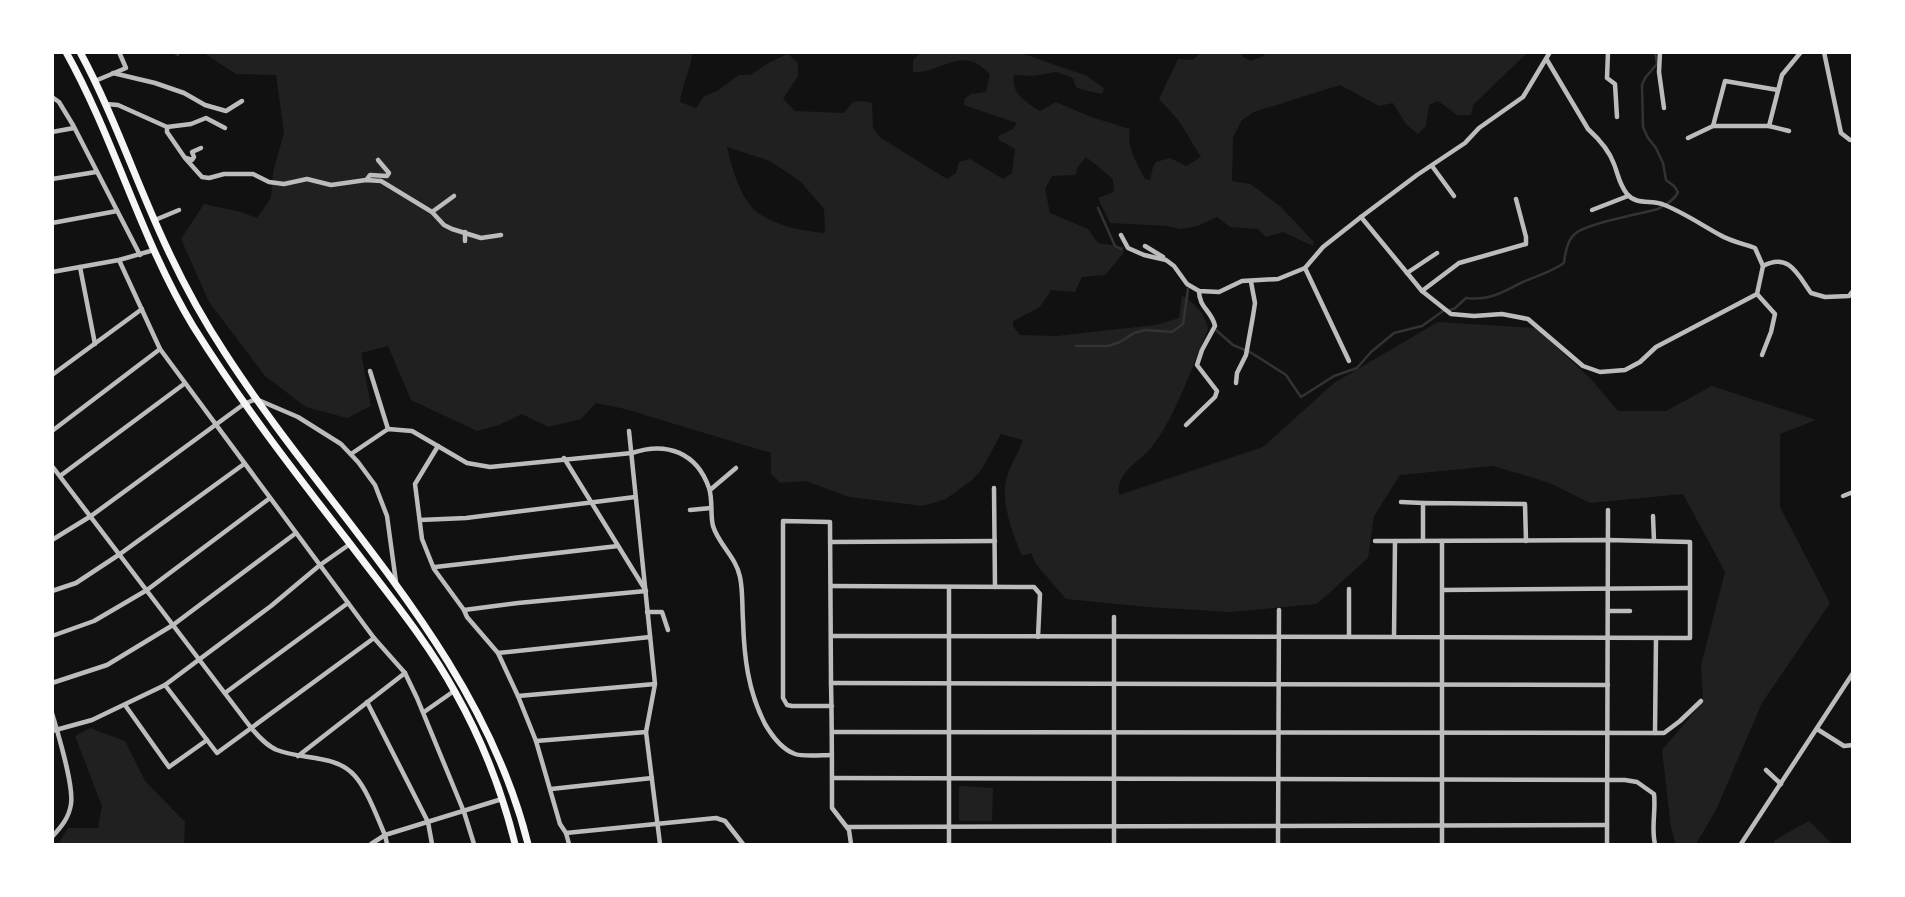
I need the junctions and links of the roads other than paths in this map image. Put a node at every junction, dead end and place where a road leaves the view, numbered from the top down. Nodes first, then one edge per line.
1 (66, 52) edge
2 (80, 52) edge
3 (119, 52) edge
4 (1550, 52) edge
5 (1608, 52) edge
6 (1660, 52) edge
7 (1801, 52) edge
8 (1824, 52) edge
9 (1547, 60) junction
10 (113, 73) junction
11 (1725, 73) dead end
12 (95, 81) junction
13 (1725, 81) junction
14 (1778, 90) junction
15 (52, 97) edge
16 (242, 101) dead end
17 (105, 104) junction
18 (1664, 108) dead end
19 (1617, 117) dead end
20 (1713, 126) junction
21 (1769, 126) junction
22 (167, 127) junction
23 (74, 128) junction
24 (225, 128) dead end
25 (1789, 131) dead end
26 (52, 132) edge
27 (1688, 138) dead end
28 (1853, 140) edge
29 (201, 148) dead end
30 (185, 158) junction
31 (378, 160) dead end
32 (1432, 166) junction
33 (96, 172) junction
34 (52, 179) edge
35 (366, 180) junction
36 (1628, 195) junction
37 (454, 196) dead end
38 (1454, 196) dead end
39 (1516, 199) dead end
40 (179, 210) dead end
41 (1592, 210) dead end
42 (117, 211) junction
43 (432, 212) junction
44 (1361, 217) junction
45 (154, 221) junction
46 (52, 223) edge
47 (465, 232) junction
48 (1121, 235) dead end
49 (500, 236) dead end
50 (465, 241) dead end
51 (1145, 246) dead end
52 (155, 250) junction
53 (1437, 253) dead end
54 (140, 255) junction
55 (119, 260) junction
56 (1166, 260) junction
57 (1763, 266) junction
58 (80, 267) junction
59 (1305, 268) junction
60 (52, 272) edge
61 (1407, 272) junction
62 (1251, 282) junction
63 (1199, 291) junction
64 (1422, 291) junction
65 (1853, 291) edge
66 (1757, 294) junction
67 (142, 309) junction
68 (95, 344) junction
69 (160, 349) junction
70 (1762, 355) dead end
71 (1349, 361) dead end
72 (370, 371) dead end
73 (52, 375) edge
74 (1236, 383) dead end
75 (184, 384) junction
76 (256, 399) junction
77 (244, 404) junction
78 (214, 425) junction
79 (1186, 425) dead end
80 (388, 429) junction
81 (52, 431) edge
82 (629, 431) dead end
83 (438, 446) junction
84 (632, 453) junction
85 (351, 454) junction
86 (564, 458) junction
87 (244, 464) junction
88 (52, 466) edge
89 (736, 468) dead end
90 (60, 476) junction
91 (994, 488) dead end
92 (710, 491) junction
93 (1853, 492) edge
94 (1843, 496) dead end
95 (635, 497) junction
96 (270, 498) junction
97 (1401, 502) dead end
98 (592, 503) junction
99 (1423, 503) junction
100 (711, 508) junction
101 (690, 510) dead end
102 (1608, 510) dead end
103 (91, 516) junction
104 (1653, 516) dead end
105 (420, 520) junction
106 (296, 533) junction
107 (52, 540) edge
108 (1423, 540) junction
109 (1608, 540) junction
110 (995, 541) junction
111 (1375, 541) dead end
112 (1395, 541) junction
113 (1442, 541) junction
114 (1526, 541) junction
115 (1654, 541) junction
116 (830, 542) junction
117 (350, 544) junction
118 (618, 546) junction
119 (120, 554) junction
120 (320, 565) junction
121 (435, 567) junction
122 (831, 586) junction
123 (396, 587) junction
124 (995, 587) junction
125 (949, 588) junction
126 (1690, 588) junction
127 (1349, 589) dead end
128 (1608, 589) junction
129 (147, 590) junction
130 (1442, 590) junction
131 (646, 591) junction
132 (52, 592) edge
133 (348, 603) junction
134 (464, 610) junction
135 (1279, 610) dead end
136 (1608, 611) junction
137 (1630, 611) dead end
138 (647, 612) junction
139 (1114, 617) dead end
140 (173, 625) junction
141 (668, 630) dead end
142 (52, 636) edge
143 (831, 636) junction
144 (949, 636) junction
145 (1038, 636) junction
146 (650, 637) junction
147 (1114, 637) junction
148 (1279, 637) junction
149 (1349, 637) junction
150 (1394, 637) junction
151 (1442, 637) junction
152 (374, 638) junction
153 (1608, 638) junction
154 (1656, 638) junction
155 (498, 653) junction
156 (199, 658) junction
157 (404, 673) junction
158 (1853, 673) edge
159 (52, 683) edge
160 (831, 683) junction
161 (949, 683) junction
162 (655, 684) junction
163 (1114, 684) junction
164 (1279, 684) junction
165 (1442, 684) junction
166 (165, 685) junction
167 (1608, 685) junction
168 (454, 690) junction
169 (225, 693) junction
170 (518, 696) junction
171 (1701, 701) dead end
172 (367, 702) junction
173 (125, 705) junction
174 (832, 706) junction
175 (424, 712) junction
176 (52, 713) edge
177 (252, 729) junction
178 (1817, 729) junction
179 (55, 730) edge
180 (646, 732) junction
181 (832, 732) junction
182 (949, 732) junction
183 (1114, 732) junction
184 (1279, 733) junction
185 (1442, 733) junction
186 (1607, 733) junction
187 (1655, 733) junction
188 (208, 740) junction
189 (536, 741) junction
190 (1853, 745) edge
191 (832, 755) junction
192 (298, 756) junction
193 (1766, 771) dead end
194 (652, 778) junction
195 (832, 778) junction
196 (949, 779) junction
197 (1114, 779) junction
198 (1278, 780) junction
199 (1442, 780) junction
200 (1607, 781) junction
201 (1781, 784) junction
202 (551, 789) junction
203 (502, 799) junction
204 (464, 811) junction
205 (428, 822) junction
206 (658, 825) junction
207 (1442, 825) junction
208 (1607, 825) junction
209 (949, 826) junction
210 (1114, 826) junction
211 (1278, 826) junction
212 (848, 827) junction
213 (566, 833) junction
214 (385, 835) junction
215 (52, 837) edge
216 (371, 845) edge
217 (387, 845) edge
218 (432, 845) edge
219 (474, 845) edge
220 (515, 845) edge
221 (528, 845) edge
222 (569, 845) edge
223 (660, 845) edge
224 (743, 845) edge
225 (851, 845) edge
226 (949, 845) edge
227 (1114, 845) edge
228 (1278, 845) edge
229 (1442, 845) edge
230 (1607, 845) edge
231 (1655, 845) edge
232 (1741, 845) edge

1 - 52 main road
2 - 12 main road
3 - 10 street
4 - 9 street
5 - 19 street
6 - 18 street
7 - 14 street
8 - 28 street
9 - 32 street
9 - 36 street
10 - 12 street
10 - 16 street
11 - 13 street
12 - 17 main road
13 - 14 street
13 - 20 street
14 - 21 street
15 - 23 street
17 - 22 street
17 - 45 main road
20 - 21 street
20 - 27 street
21 - 25 street
22 - 24 street
22 - 30 street
23 - 26 street
23 - 33 street
29 - 30 street
30 - 35 street
31 - 35 street
32 - 38 street
32 - 44 street
33 - 34 street
33 - 42 street
35 - 43 street
36 - 41 street
36 - 57 street
37 - 43 street
39 - 64 street
40 - 45 street
42 - 46 street
42 - 54 street
43 - 47 street
44 - 59 street
44 - 61 street
45 - 76 main road
47 - 49 street
47 - 50 street
48 - 56 street
51 - 56 street
52 - 54 street
52 - 77 main road
53 - 61 street
54 - 55 street
55 - 58 street
55 - 67 street
56 - 63 street
57 - 65 street
57 - 66 street
58 - 60 street
58 - 68 street
59 - 62 street
59 - 71 street
61 - 64 street
62 - 63 street
62 - 74 street
63 - 79 street
64 - 66 street
66 - 70 street
67 - 68 street
67 - 69 street
68 - 73 street
69 - 75 street
69 - 81 street
72 - 80 street
75 - 78 street
75 - 90 street
76 - 77 street
76 - 85 street
76 - 123 main road
77 - 78 street
77 - 117 main road
78 - 87 street
78 - 103 street
80 - 83 street
80 - 85 street
82 - 84 street
83 - 86 street
83 - 105 street
84 - 86 street
84 - 92 street
84 - 95 street
85 - 123 street
86 - 98 street
87 - 96 street
87 - 119 street
88 - 90 street
89 - 92 street
90 - 103 street
91 - 110 street
92 - 100 street
93 - 94 street
95 - 98 street
95 - 131 street
96 - 106 street
96 - 129 street
97 - 99 street
98 - 105 street
98 - 118 street
99 - 108 street
99 - 114 street
100 - 101 street
100 - 191 street
102 - 109 street
103 - 107 street
103 - 119 street
104 - 115 street
105 - 121 street
106 - 120 street
106 - 140 street
108 - 112 street
108 - 113 street
109 - 114 street
109 - 115 street
109 - 128 street
110 - 116 street
110 - 124 street
111 - 112 street
112 - 150 street
113 - 114 street
113 - 130 street
115 - 126 street
116 - 122 street
116 - 174 street
117 - 120 street
117 - 168 main road
118 - 121 street
118 - 131 street
119 - 129 street
119 - 132 street
120 - 133 street
120 - 156 street
121 - 134 street
122 - 125 street
122 - 143 street
123 - 221 main road
124 - 125 street
124 - 145 street
125 - 144 street
126 - 128 street
126 - 154 street
127 - 149 street
128 - 130 street
128 - 136 street
129 - 140 street
129 - 142 street
130 - 151 street
131 - 134 street
131 - 138 street
133 - 152 street
133 - 169 street
134 - 155 street
135 - 148 street
136 - 137 street
136 - 153 street
138 - 141 street
138 - 146 street
139 - 147 street
140 - 156 street
140 - 159 street
143 - 144 street
143 - 160 street
144 - 145 street
144 - 161 street
145 - 147 street
146 - 155 street
146 - 162 street
147 - 148 street
147 - 163 street
148 - 149 street
148 - 164 street
149 - 150 street
150 - 151 street
151 - 153 street
151 - 165 street
152 - 157 street
152 - 177 street
153 - 154 street
153 - 167 street
154 - 187 street
155 - 170 street
156 - 166 street
156 - 169 street
157 - 172 street
157 - 175 street
158 - 178 street
160 - 161 street
160 - 174 street
161 - 163 street
161 - 182 street
162 - 170 street
162 - 180 street
163 - 164 street
163 - 183 street
164 - 165 street
164 - 184 street
165 - 167 street
165 - 185 street
166 - 173 street
166 - 188 street
167 - 186 street
168 - 175 street
168 - 203 main road
169 - 177 street
170 - 189 street
171 - 187 street
172 - 192 street
172 - 205 street
173 - 179 street
173 - 188 street
174 - 181 street
175 - 204 street
176 - 179 street
177 - 188 street
177 - 192 street
178 - 190 street
178 - 201 street
179 - 215 street
180 - 189 street
180 - 194 street
181 - 182 street
181 - 191 street
182 - 183 street
182 - 196 street
183 - 184 street
183 - 197 street
184 - 185 street
184 - 198 street
185 - 186 street
185 - 199 street
186 - 187 street
186 - 200 street
189 - 202 street
191 - 195 street
192 - 214 street
193 - 201 street
194 - 202 street
194 - 206 street
195 - 196 street
195 - 212 street
196 - 197 street
196 - 209 street
197 - 198 street
197 - 210 street
198 - 199 street
198 - 211 street
199 - 200 street
199 - 207 street
200 - 208 street
200 - 231 street
201 - 232 street
202 - 213 street
203 - 204 street
203 - 220 main road
204 - 205 street
204 - 219 street
205 - 214 street
205 - 218 street
206 - 213 street
206 - 223 street
206 - 224 street
207 - 208 street
207 - 211 street
207 - 229 street
208 - 230 street
209 - 210 street
209 - 212 street
209 - 226 street
210 - 211 street
210 - 227 street
211 - 228 street
212 - 225 street
213 - 222 street
214 - 216 street
214 - 217 street

